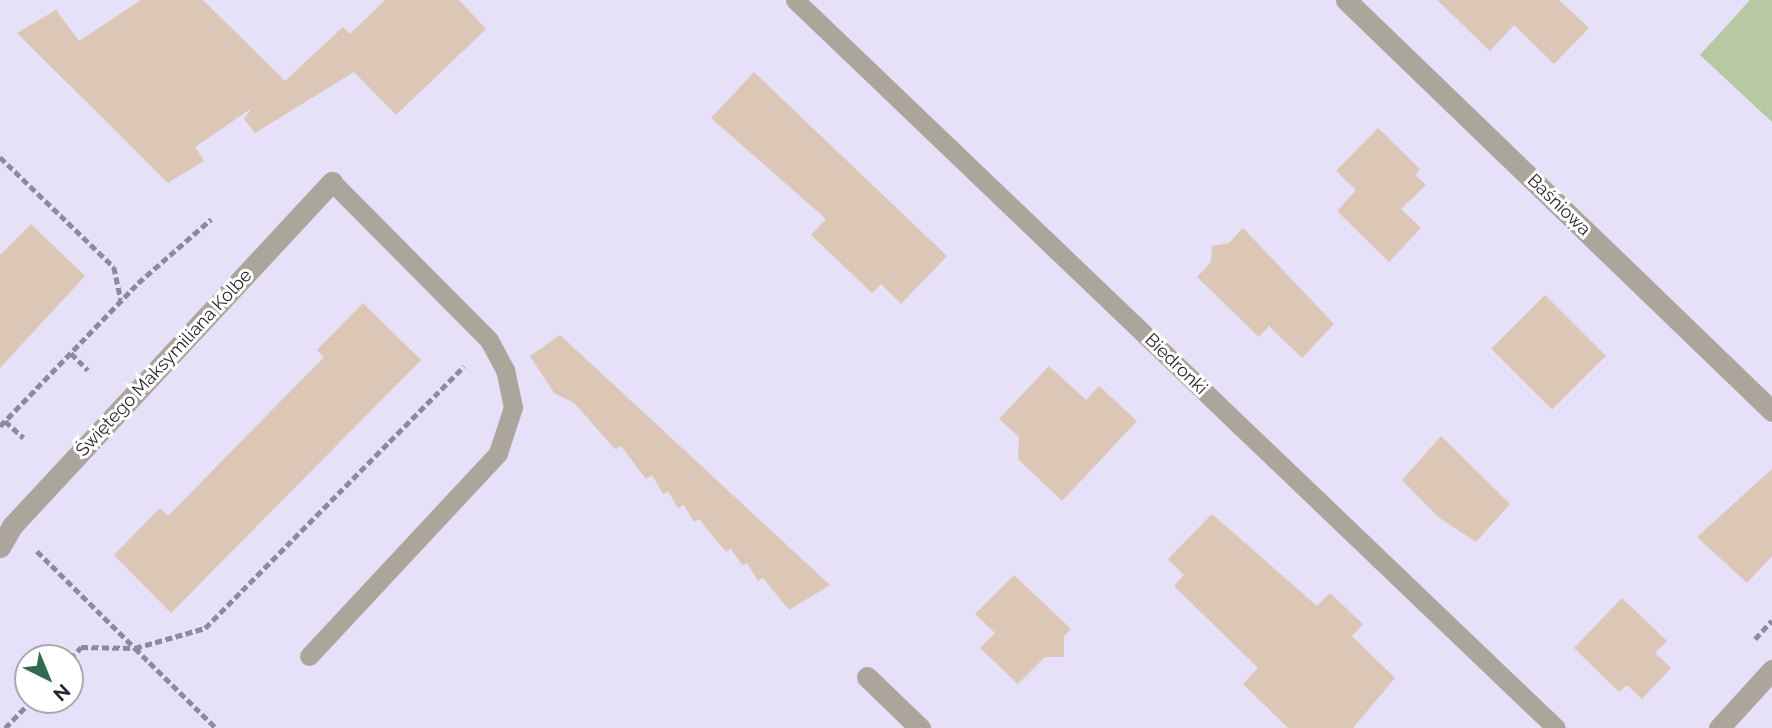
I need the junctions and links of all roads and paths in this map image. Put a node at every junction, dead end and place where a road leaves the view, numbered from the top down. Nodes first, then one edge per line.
1 (795, 0) edge
2 (1346, 0) edge
3 (0, 157) edge
4 (332, 182) joint
5 (211, 219) dead end
6 (121, 300) junction
7 (489, 340) junction
8 (71, 353) junction
9 (88, 369) dead end
10 (1772, 411) edge
11 (2, 424) edge
12 (24, 438) dead end
13 (12, 526) junction
14 (0, 547) edge
15 (84, 647) edge
16 (135, 648) junction
17 (309, 656) dead end
18 (1772, 670) edge
19 (867, 677) dead end
20 (18, 714) edge
21 (5, 728) edge
22 (216, 728) edge
23 (920, 728) edge
24 (1556, 728) edge
25 (1719, 728) edge

1 - 24 lane, Biedronki
2 - 10 street, Baśniowa
3 - 6 path
4 - 7 lane
4 - 13 street, Świętego Maksymiliana Kolbe
5 - 6 path
6 - 8 path
7 - 16 path
7 - 17 lane
8 - 9 path
8 - 11 path
11 - 12 path
13 - 14 street, Świętego Maksymiliana Kolbe
13 - 16 path
15 - 16 path
16 - 22 path
18 - 25 street
19 - 23 street
20 - 21 path

